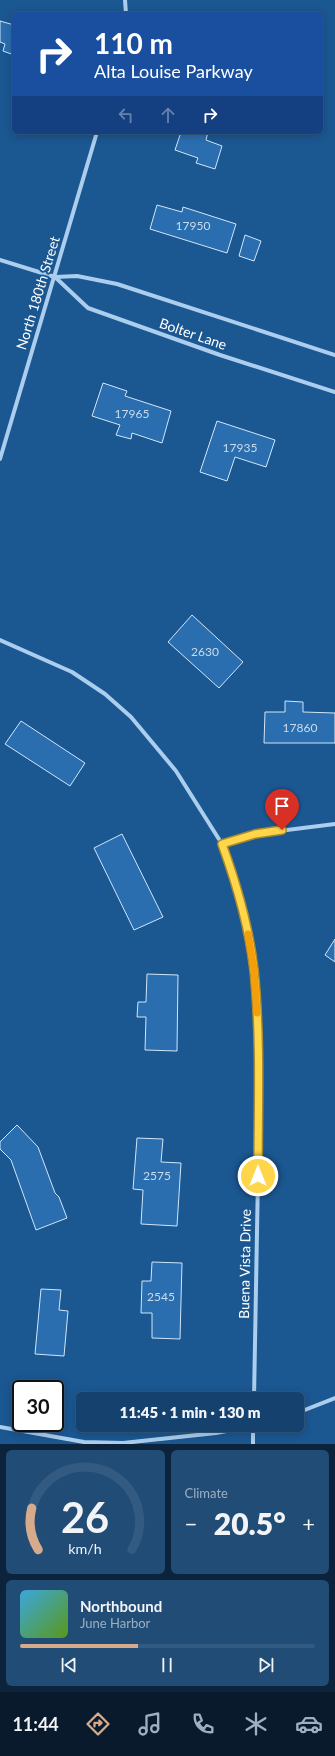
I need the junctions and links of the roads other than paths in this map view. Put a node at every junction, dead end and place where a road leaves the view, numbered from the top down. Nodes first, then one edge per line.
1 (126, 1) edge
2 (126, 12) edge
3 (96, 134) edge
4 (0, 260) edge
5 (55, 277) junction
6 (335, 355) edge
7 (335, 392) edge
8 (0, 460) edge
9 (0, 640) edge
10 (335, 824) edge
11 (222, 844) junction
12 (254, 1392) edge
13 (335, 1398) edge
14 (304, 1411) edge
15 (0, 1427) edge
16 (221, 1432) edge
17 (253, 1432) edge
18 (253, 1444) edge

1 - 2 street
3 - 5 street, North 180th Street
4 - 5 street, Bolter Lane
5 - 6 street, Bolter Lane
5 - 7 street, Bolter Lane
5 - 8 street, North 180th Street
9 - 11 street, Buena Vista Drive
10 - 11 street
11 - 12 street, Buena Vista Drive
13 - 14 street
15 - 16 street
17 - 18 street

